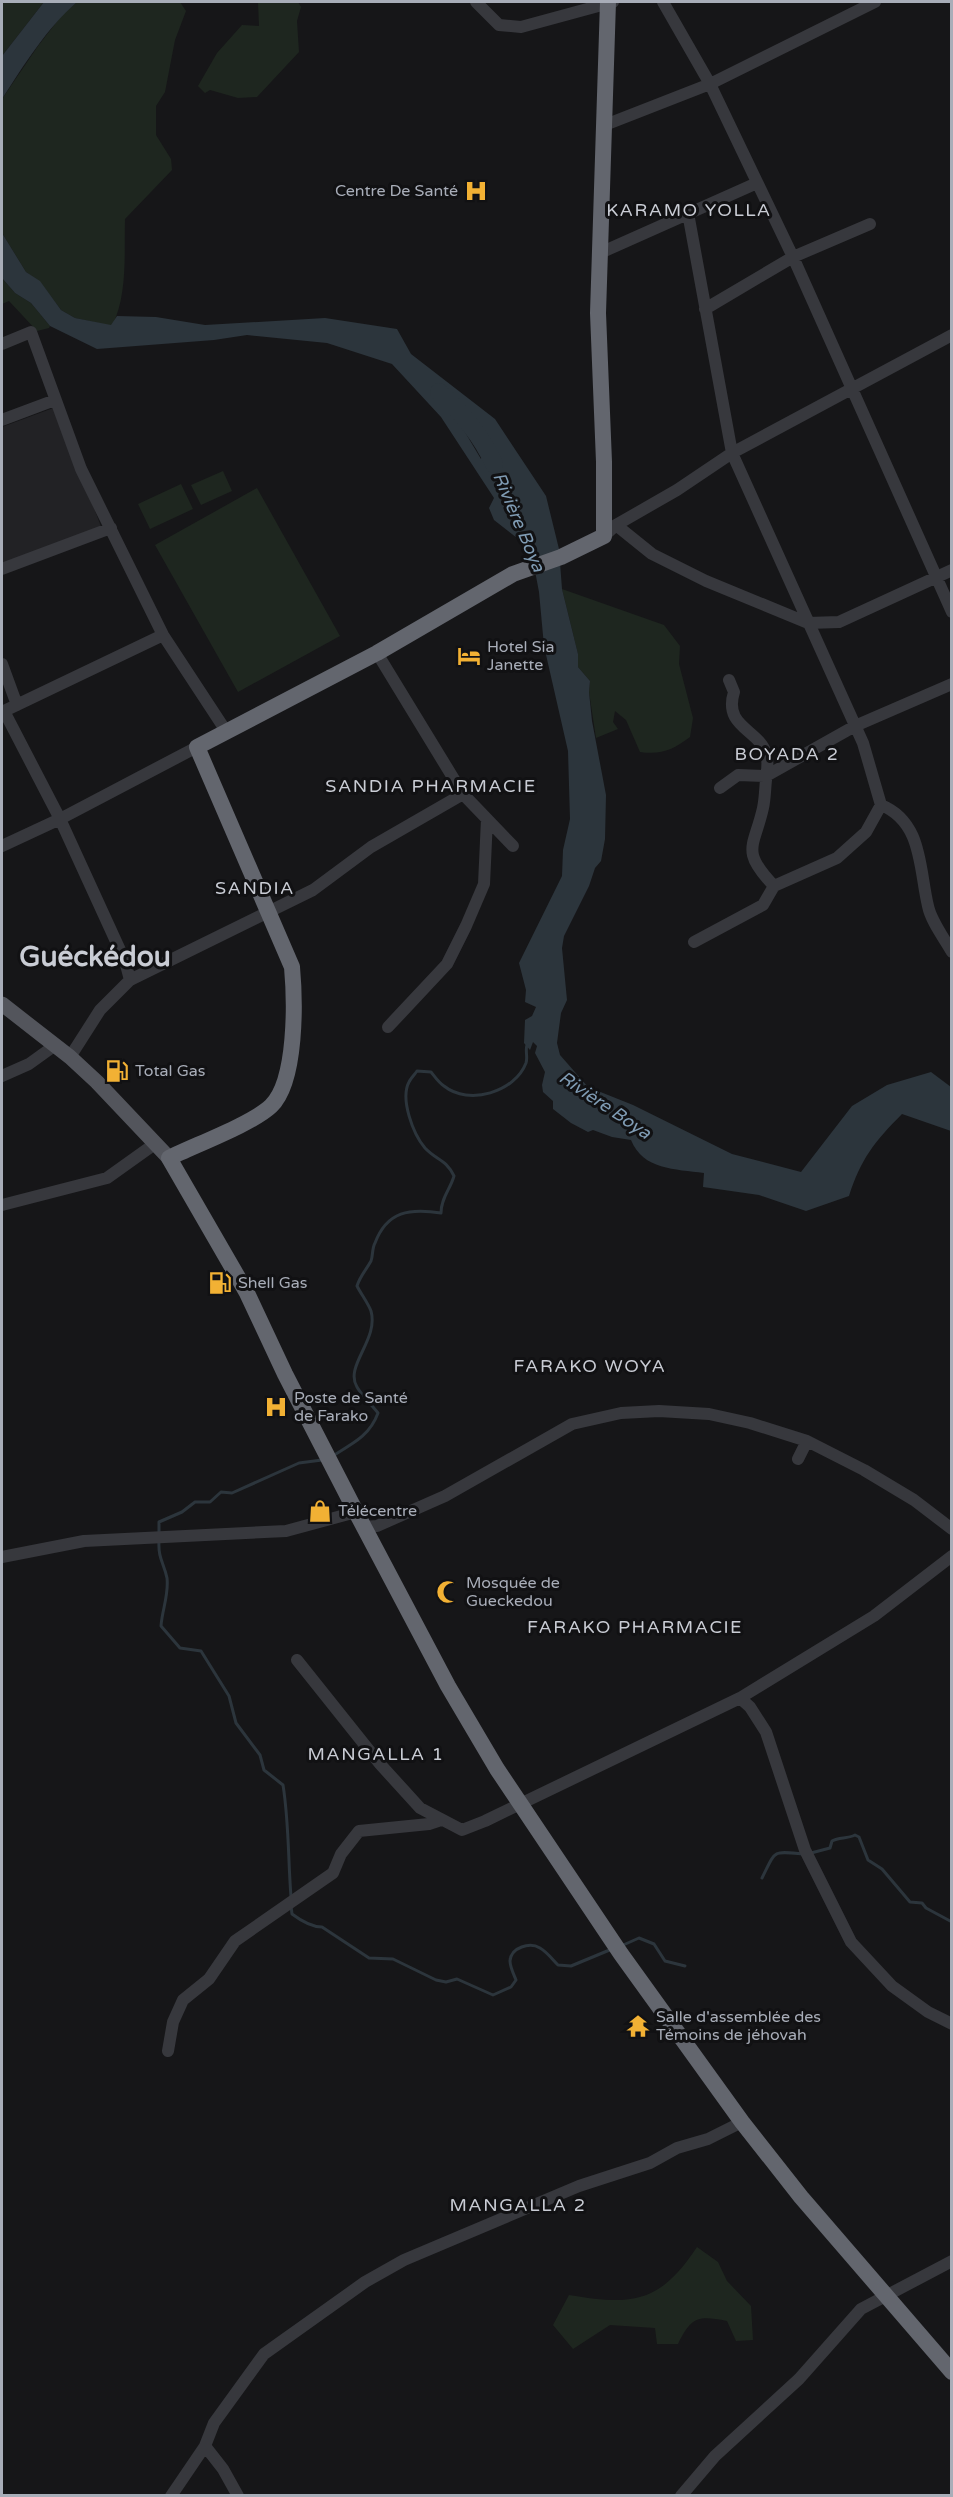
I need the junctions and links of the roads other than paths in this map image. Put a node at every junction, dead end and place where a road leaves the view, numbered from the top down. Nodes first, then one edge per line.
1 (476, 2) edge
2 (610, 2) edge
3 (663, 2) edge
4 (875, 2) edge
5 (710, 84) junction
6 (605, 125) junction
7 (757, 183) junction
8 (688, 213) junction
9 (870, 224) dead end
10 (600, 253) junction
11 (793, 257) junction
12 (705, 309) junction
13 (951, 335) edge
14 (2, 344) edge
15 (852, 390) junction
16 (55, 400) junction
17 (2, 420) edge
18 (732, 453) junction
19 (111, 528) junction
20 (610, 531) junction
21 (2, 569) edge
22 (951, 570) edge
23 (937, 578) junction
24 (951, 612) edge
25 (808, 623) junction
26 (163, 635) junction
27 (377, 653) junction
28 (2, 664) edge
29 (729, 680) dead end
30 (951, 684) edge
31 (18, 705) junction
32 (3, 711) edge
33 (855, 726) junction
34 (226, 731) junction
35 (197, 747) junction
36 (766, 776) junction
37 (720, 788) dead end
38 (463, 794) junction
39 (881, 805) junction
40 (60, 819) junction
41 (487, 819) junction
42 (2, 846) edge
43 (513, 846) dead end
44 (774, 886) junction
45 (268, 911) junction
46 (694, 942) dead end
47 (951, 952) edge
48 (129, 980) junction
49 (2, 1004) edge
50 (388, 1027) dead end
51 (54, 1046) junction
52 (70, 1057) junction
53 (2, 1076) edge
54 (156, 1143) junction
55 (168, 1158) junction
56 (2, 1205) edge
57 (807, 1441) junction
58 (798, 1459) dead end
59 (360, 1520) junction
60 (951, 1529) edge
61 (951, 1556) edge
62 (2, 1557) edge
63 (297, 1660) dead end
64 (740, 1698) junction
65 (521, 1803) junction
66 (441, 1820) junction
67 (951, 2024) edge
68 (168, 2051) dead end
69 (742, 2122) junction
70 (951, 2261) edge
71 (886, 2296) junction
72 (951, 2372) edge
73 (205, 2446) junction
74 (171, 2496) edge
75 (238, 2496) edge
76 (681, 2496) edge

1 - 2 street
2 - 6 highway
3 - 5 street
4 - 5 street
5 - 6 street
5 - 7 street
6 - 10 highway
7 - 8 street
7 - 11 street
8 - 10 street
8 - 12 street
9 - 11 street
10 - 20 highway
11 - 12 street
11 - 15 street
12 - 18 street
13 - 15 street
14 - 16 street
15 - 18 street
15 - 23 street
16 - 17 street
16 - 19 street
18 - 20 street
18 - 25 street
19 - 21 street
19 - 26 street
20 - 25 street
20 - 27 highway
22 - 23 street
23 - 24 street
23 - 25 street
25 - 33 street
26 - 31 street
26 - 34 street
27 - 34 highway
27 - 38 street
28 - 31 street
29 - 36 street
30 - 33 street
31 - 32 street
32 - 40 street
33 - 36 street
33 - 39 street
34 - 35 highway
35 - 40 street
35 - 45 highway
36 - 37 street
36 - 44 street
38 - 41 street
38 - 45 street
39 - 44 street
39 - 47 street
40 - 42 street
40 - 48 street
41 - 43 street
41 - 50 street
44 - 46 street
45 - 48 street
45 - 55 highway
48 - 52 street
49 - 51 main road
51 - 52 main road
51 - 53 street
52 - 54 main road
54 - 55 main road
54 - 56 street
55 - 59 highway
57 - 58 street
57 - 59 street
57 - 60 street
59 - 62 street
59 - 65 highway
61 - 64 street
63 - 66 street
64 - 65 street
64 - 67 street
65 - 66 street
65 - 69 highway
66 - 68 street
69 - 71 highway
69 - 73 street
70 - 71 street
71 - 72 highway
71 - 76 street
73 - 74 street
73 - 75 street

